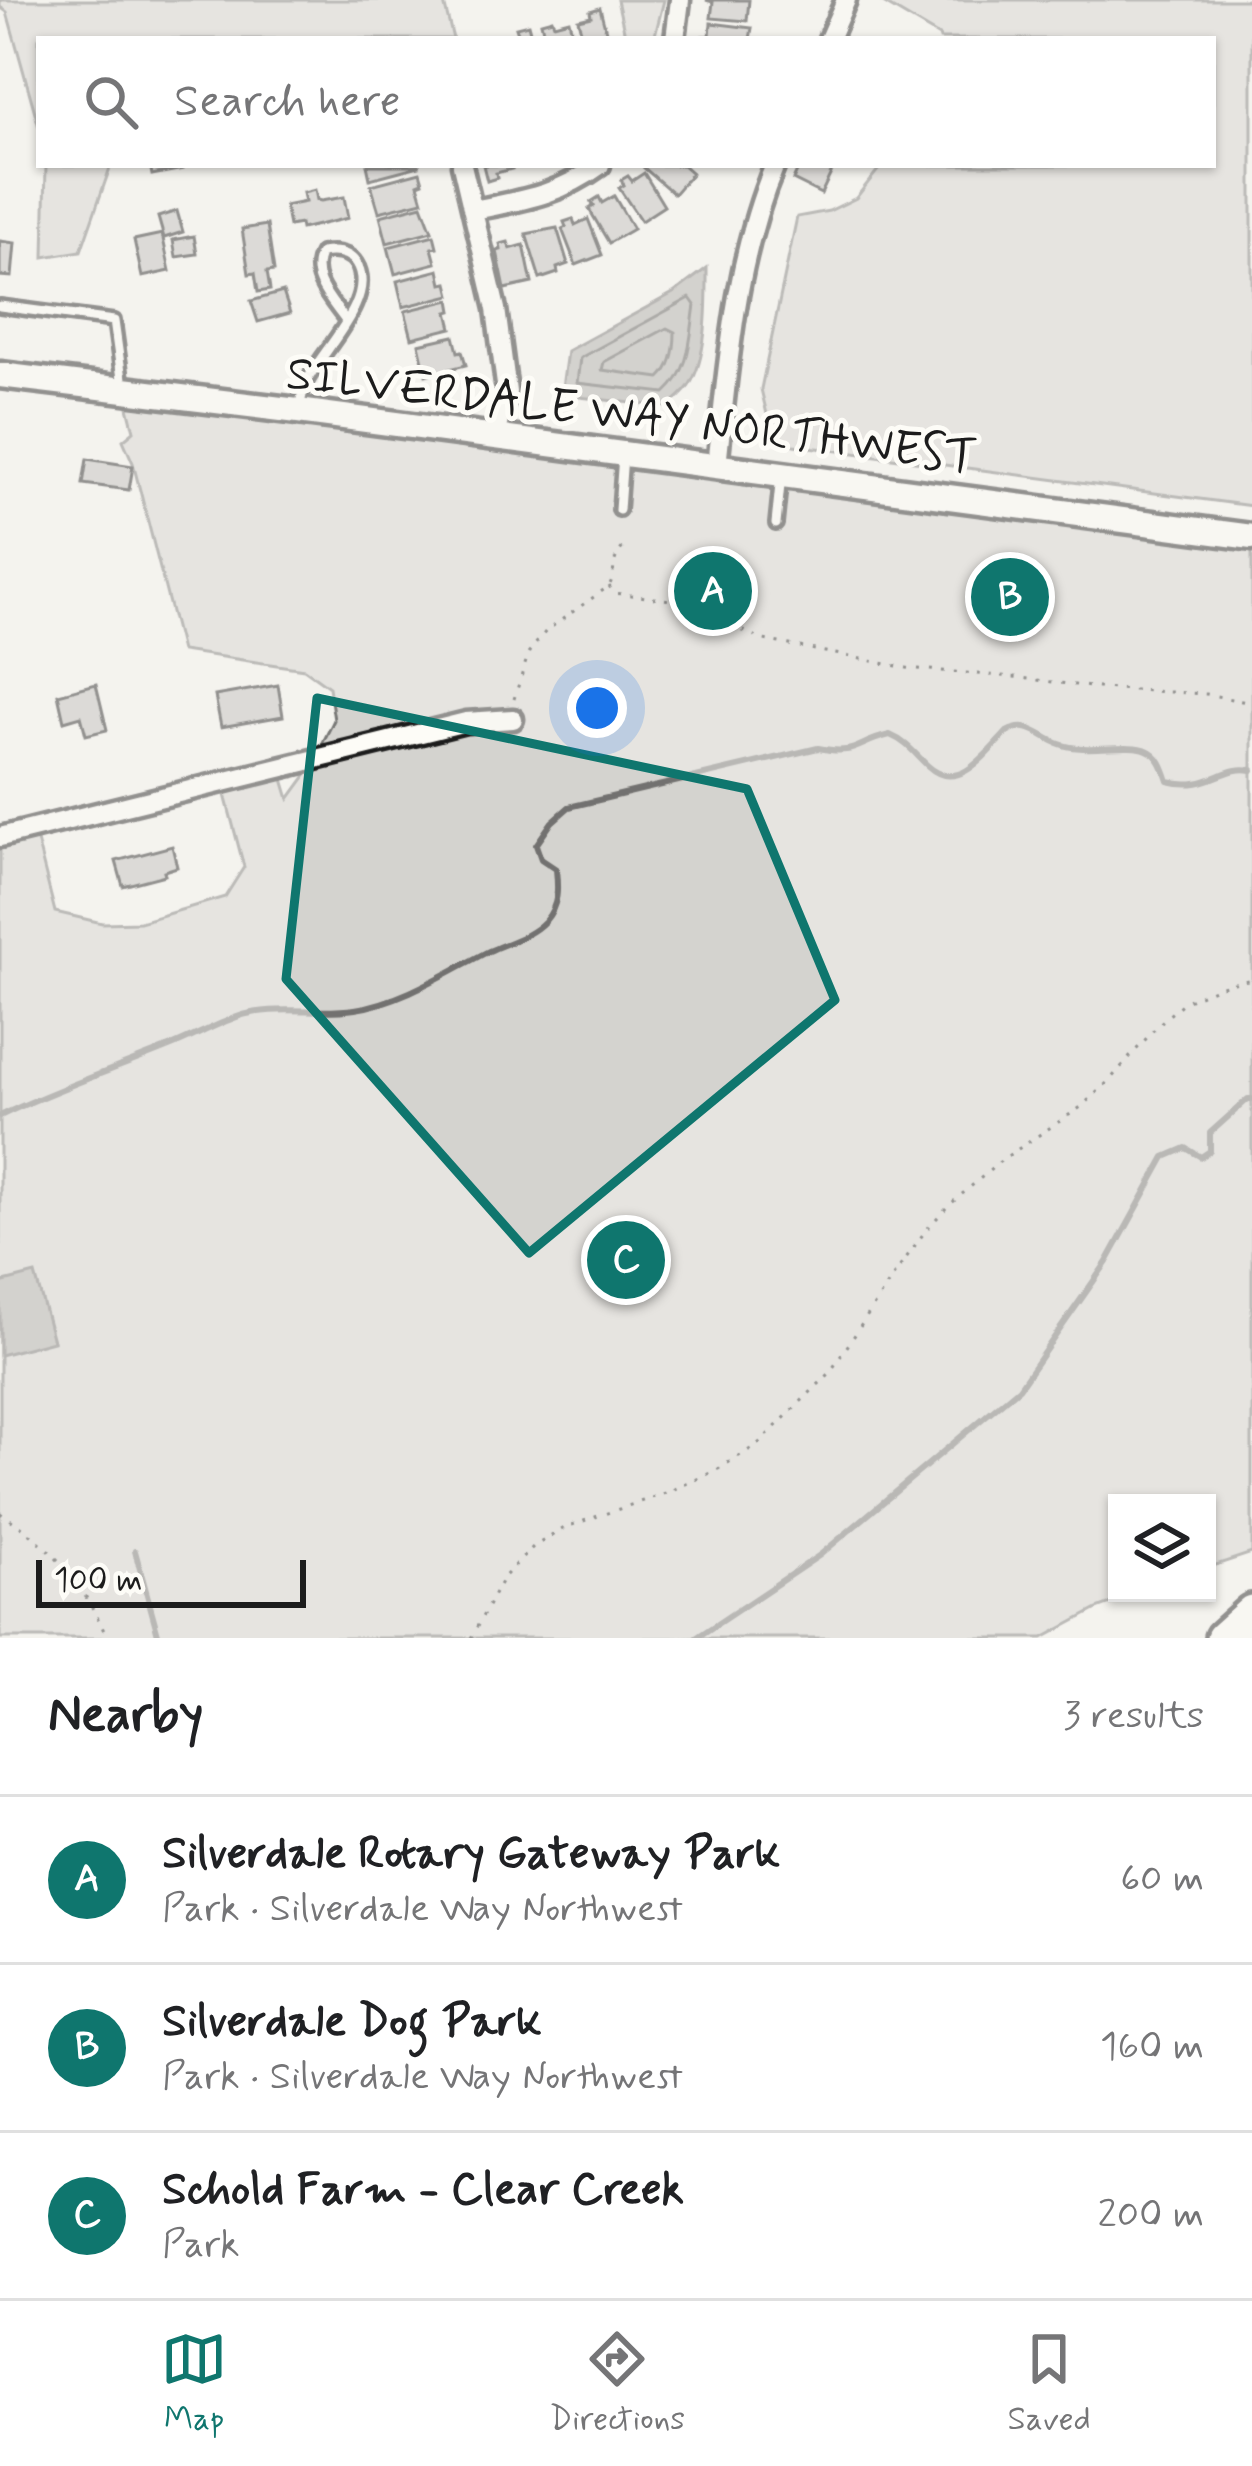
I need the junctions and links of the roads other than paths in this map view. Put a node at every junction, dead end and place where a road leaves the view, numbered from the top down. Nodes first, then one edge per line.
1 (680, 0) edge
2 (846, 0) edge
3 (675, 36) edge
4 (830, 36) edge
5 (463, 168) edge
6 (596, 168) edge
7 (774, 168) edge
8 (474, 210) junction
9 (0, 306) edge
10 (346, 321) junction
11 (0, 375) edge
12 (124, 392) junction
13 (298, 411) junction
14 (494, 438) junction
15 (623, 454) junction
16 (717, 466) junction
17 (781, 475) junction
18 (619, 510) dead end
19 (776, 524) dead end
20 (1252, 537) edge
21 (513, 719) road end
22 (0, 837) edge
23 (1252, 1612) edge
24 (1223, 1638) edge

1 - 3 street
2 - 4 street
5 - 8 street
6 - 8 street
7 - 16 street
8 - 14 street
9 - 12 lane
10 - 10 lane
10 - 13 lane
11 - 12 main road, SILVERDALE WAY NORTHWEST
12 - 13 main road, SILVERDALE WAY NORTHWEST
13 - 14 main road, SILVERDALE WAY NORTHWEST
14 - 15 main road, SILVERDALE WAY NORTHWEST
15 - 16 main road, SILVERDALE WAY NORTHWEST
15 - 18 lane
16 - 17 main road, SILVERDALE WAY NORTHWEST
17 - 19 lane
17 - 20 main road, SILVERDALE WAY NORTHWEST
21 - 22 street
23 - 24 highway

